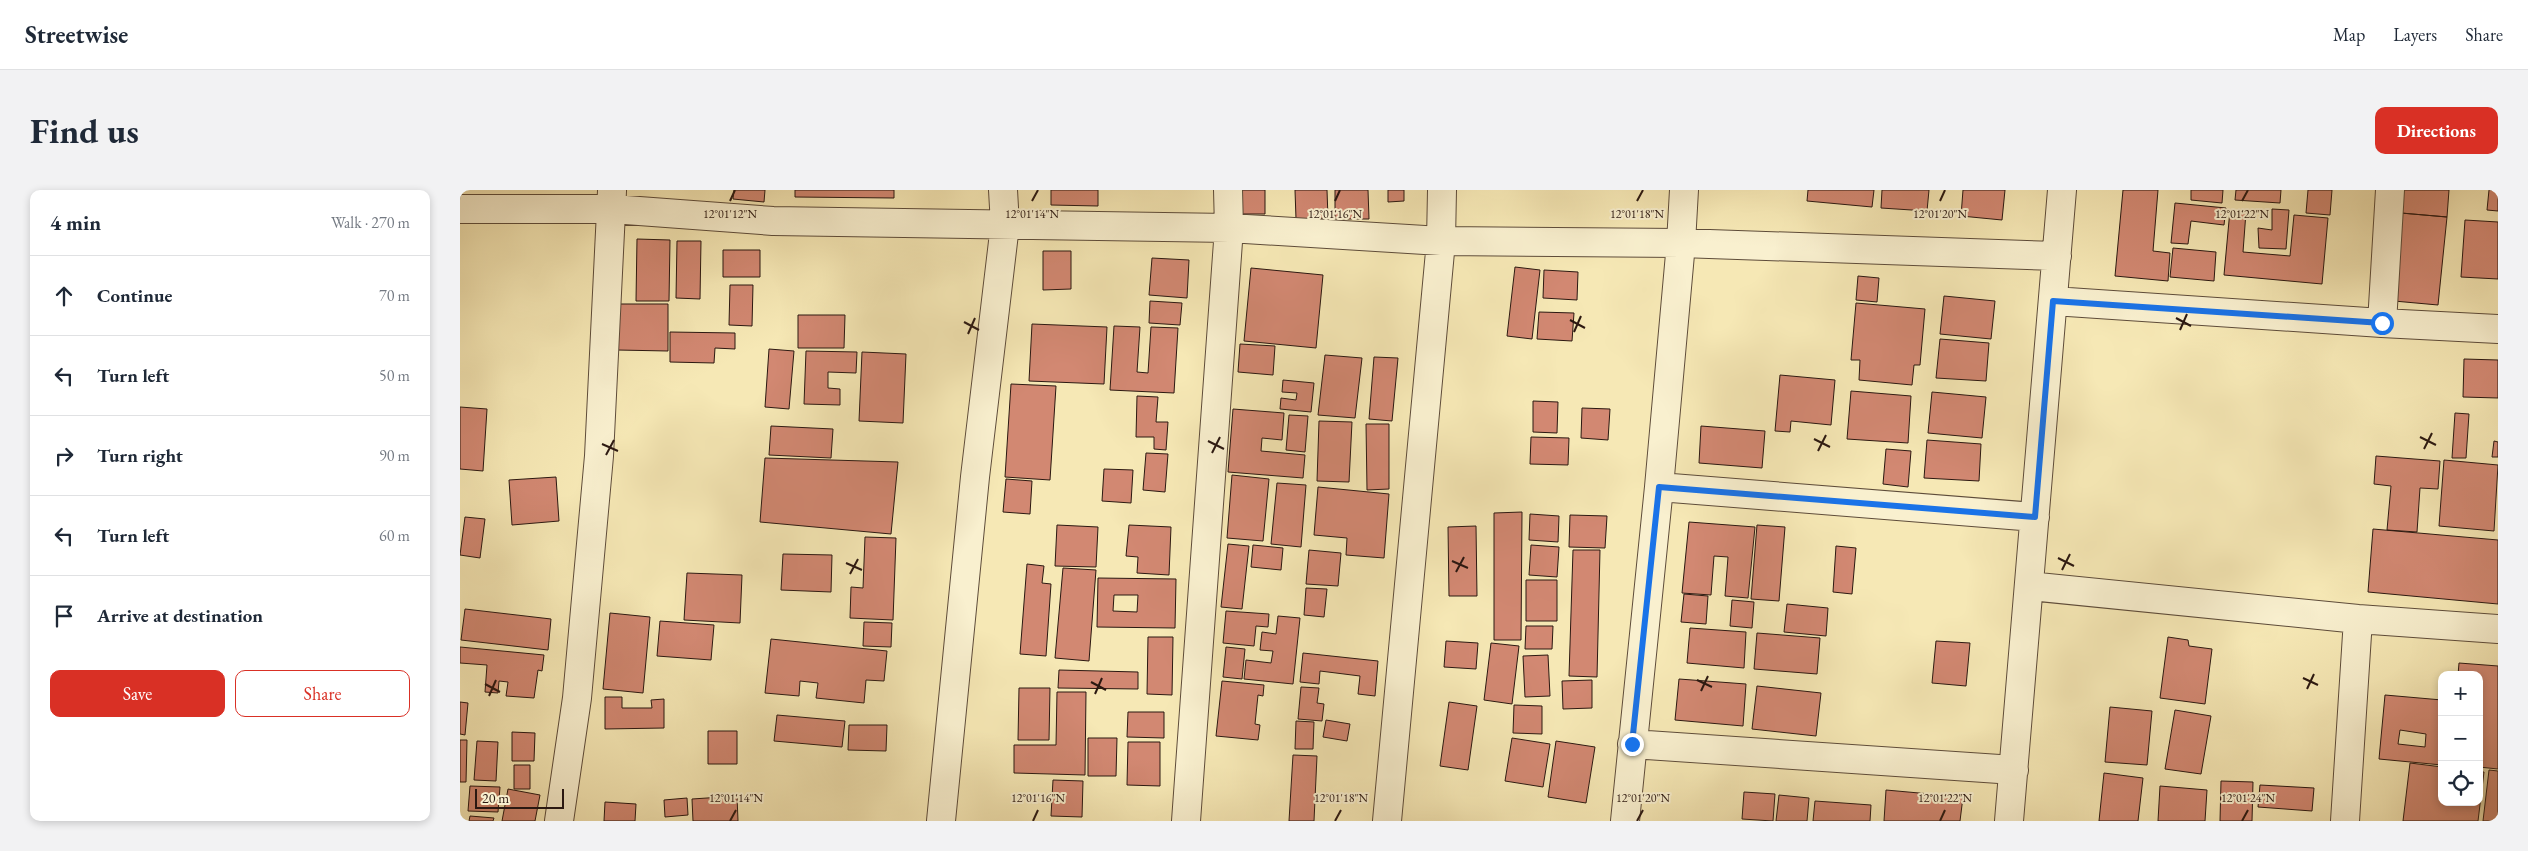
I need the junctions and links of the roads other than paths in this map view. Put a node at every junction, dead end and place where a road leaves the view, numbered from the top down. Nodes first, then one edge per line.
1 (1003, 190) edge
2 (1228, 190) edge
3 (1442, 190) edge
4 (1684, 190) edge
5 (2062, 190) edge
6 (2390, 190) edge
7 (612, 199) edge
8 (460, 209) edge
9 (1005, 225) junction
10 (1229, 228) junction
11 (1441, 240) junction
12 (1682, 243) junction
13 (2057, 256) junction
14 (2053, 301) junction
15 (2382, 323) junction
16 (2498, 329) edge
17 (1659, 487) junction
18 (2035, 517) junction
19 (2029, 586) junction
20 (2358, 619) junction
21 (2498, 629) edge
22 (1632, 744) junction
23 (2014, 770) junction
24 (560, 821) edge
25 (941, 821) edge
26 (1186, 821) edge
27 (1387, 821) edge
28 (1625, 821) edge
29 (2009, 821) edge
30 (2344, 821) edge

1 - 9 street
2 - 10 street
3 - 11 street
4 - 12 street
5 - 13 street
6 - 15 street
7 - 8 street
7 - 9 street
7 - 24 street
9 - 10 street
9 - 25 street
10 - 11 street
10 - 26 street
11 - 12 street
11 - 27 street
12 - 13 street
12 - 17 street
13 - 14 street
14 - 15 street
14 - 18 street
15 - 16 street
17 - 18 street
17 - 22 street
18 - 19 street
19 - 20 street
19 - 23 street
20 - 21 street
20 - 30 street
22 - 23 street
22 - 28 street
23 - 29 street

